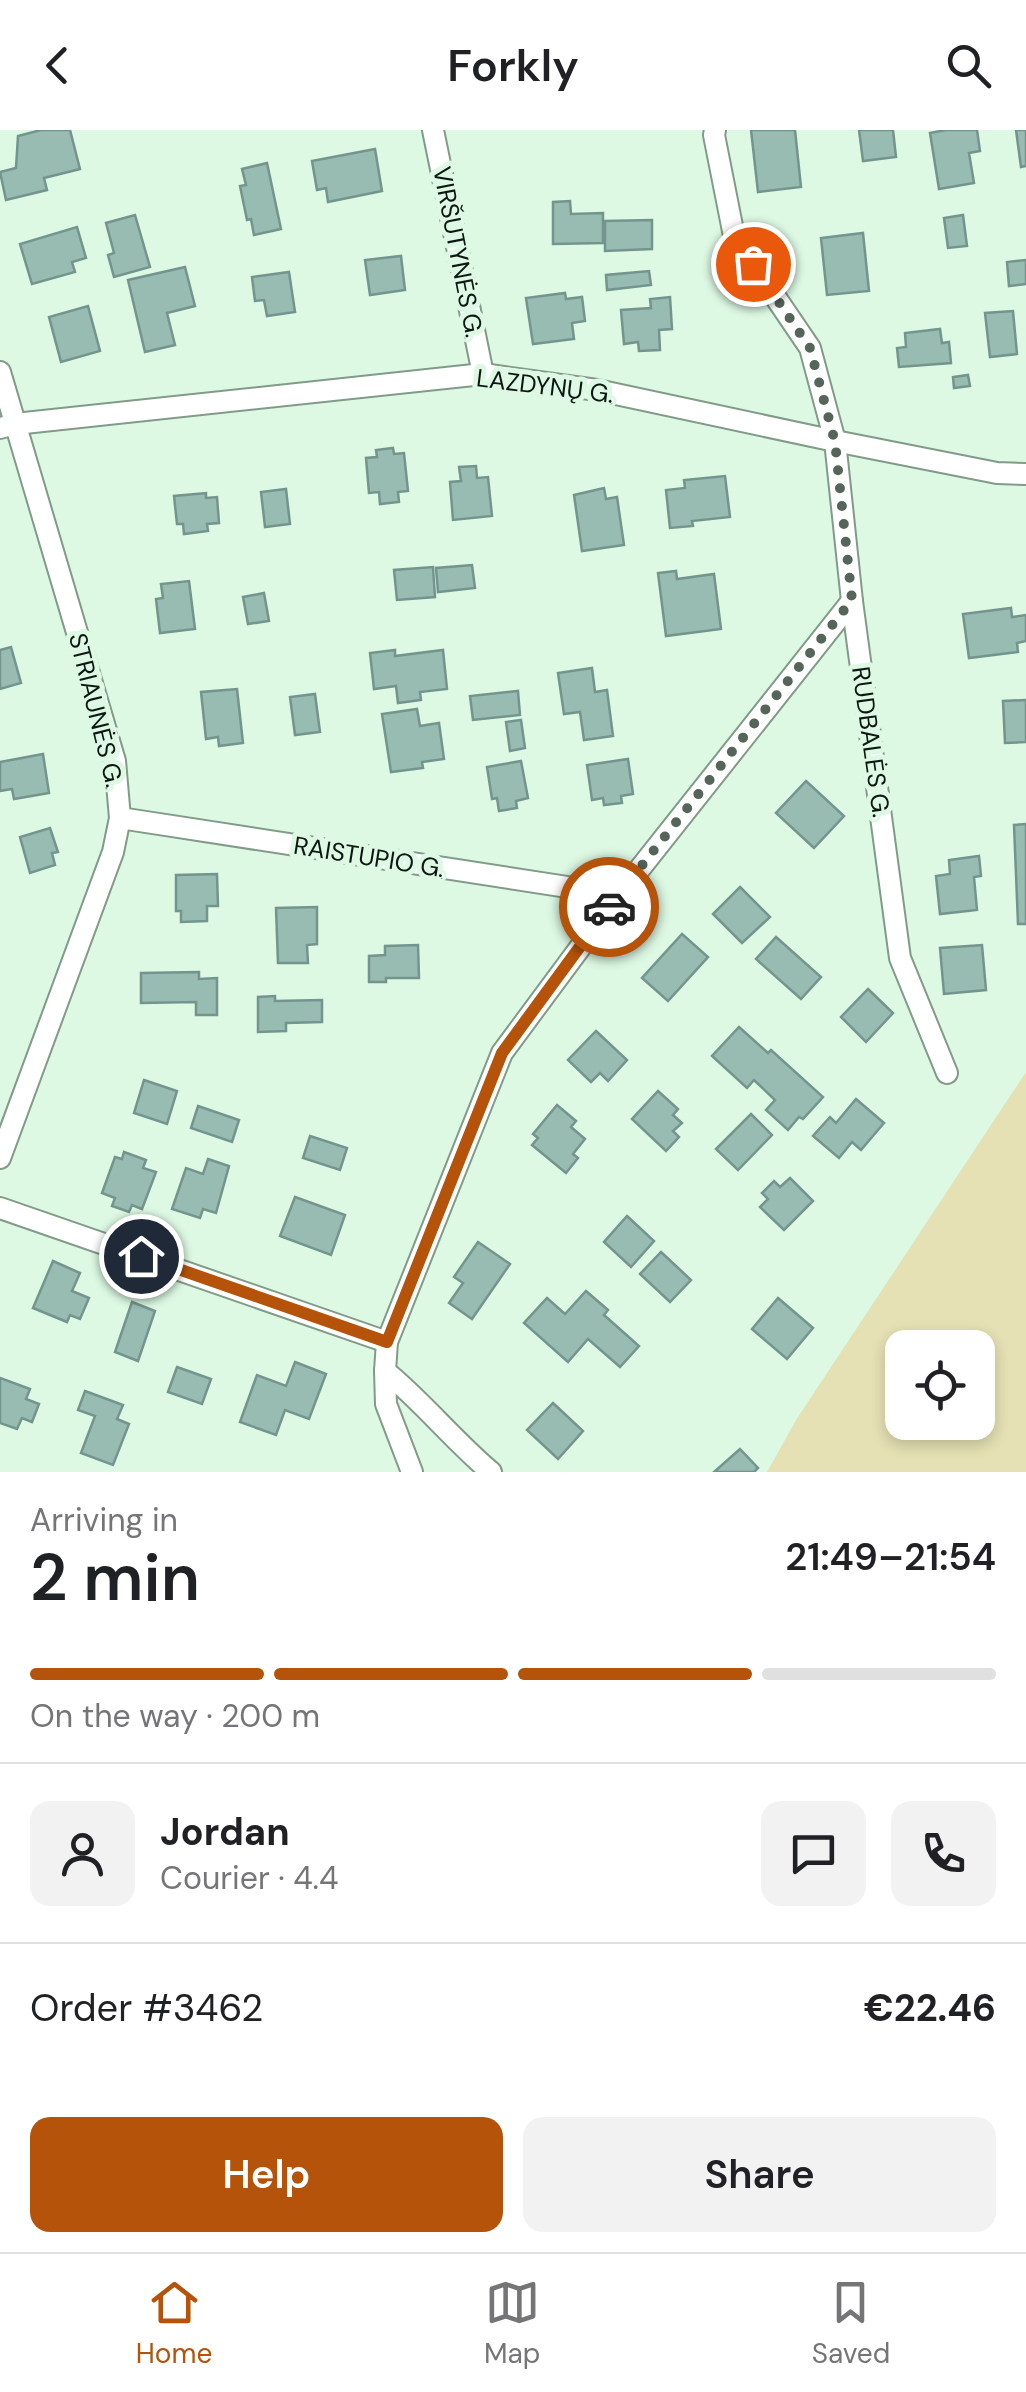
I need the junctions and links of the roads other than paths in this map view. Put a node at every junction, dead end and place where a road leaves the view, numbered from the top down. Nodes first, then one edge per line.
1 (433, 130) edge
2 (715, 130) edge
3 (0, 372) edge
4 (482, 374) junction
5 (8, 426) edge
6 (835, 442) junction
7 (1026, 474) edge
8 (852, 600) junction
9 (120, 818) junction
10 (618, 895) junction
11 (947, 1074) dead end
12 (0, 1158) edge
13 (0, 1208) edge
14 (387, 1342) junction
15 (384, 1371) junction
16 (412, 1472) edge
17 (491, 1472) edge

1 - 4 street, VIRŠUTYNĖS G.
2 - 6 street, RUDBALĖS G.
3 - 5 street, STRIAUNĖS G.
4 - 5 street, LAZDYNŲ G.
4 - 6 street, LAZDYNŲ G.
5 - 9 street, STRIAUNĖS G.
6 - 7 street, LAZDYNŲ G.
6 - 8 street, RUDBALĖS G.
8 - 10 street
8 - 11 street, RUDBALĖS G.
9 - 10 street, RAISTUPIO G.
9 - 12 street, STRIAUNĖS G.
10 - 14 street
13 - 14 street
14 - 15 street
15 - 16 street
15 - 17 street

